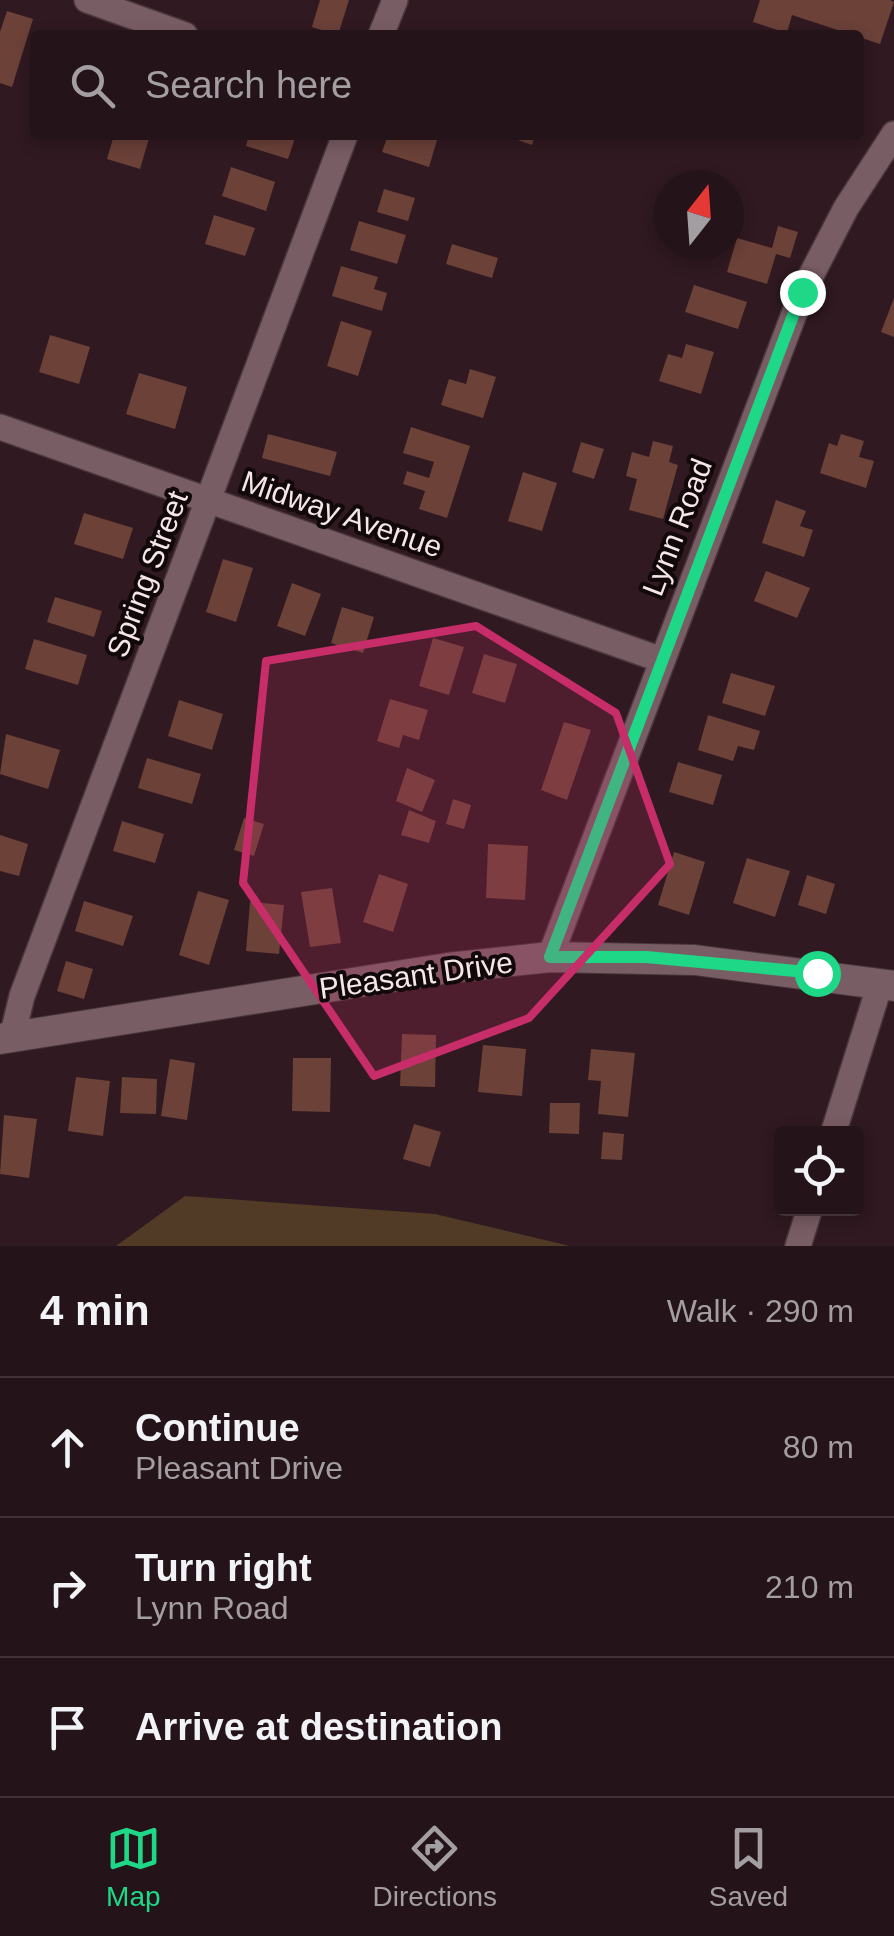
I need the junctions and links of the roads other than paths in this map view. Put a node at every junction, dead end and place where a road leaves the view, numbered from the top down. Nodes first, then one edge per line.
1 (88, 0) edge
2 (395, 0) edge
3 (171, 30) edge
4 (384, 30) edge
5 (894, 134) edge
6 (343, 140) edge
7 (0, 428) edge
8 (209, 502) junction
9 (662, 660) junction
10 (550, 957) junction
11 (887, 985) edge
12 (6, 1038) edge
13 (836, 1126) edge
14 (807, 1216) edge
15 (798, 1246) edge

1 - 3 street
2 - 4 street
5 - 9 street, Lynn Road
6 - 8 street, Spring Street
7 - 8 street, Midway Avenue
8 - 9 street, Midway Avenue
8 - 12 street, Spring Street
9 - 10 street, Lynn Road
10 - 11 street, Pleasant Drive
10 - 12 street, Pleasant Drive
11 - 13 street
14 - 15 street

